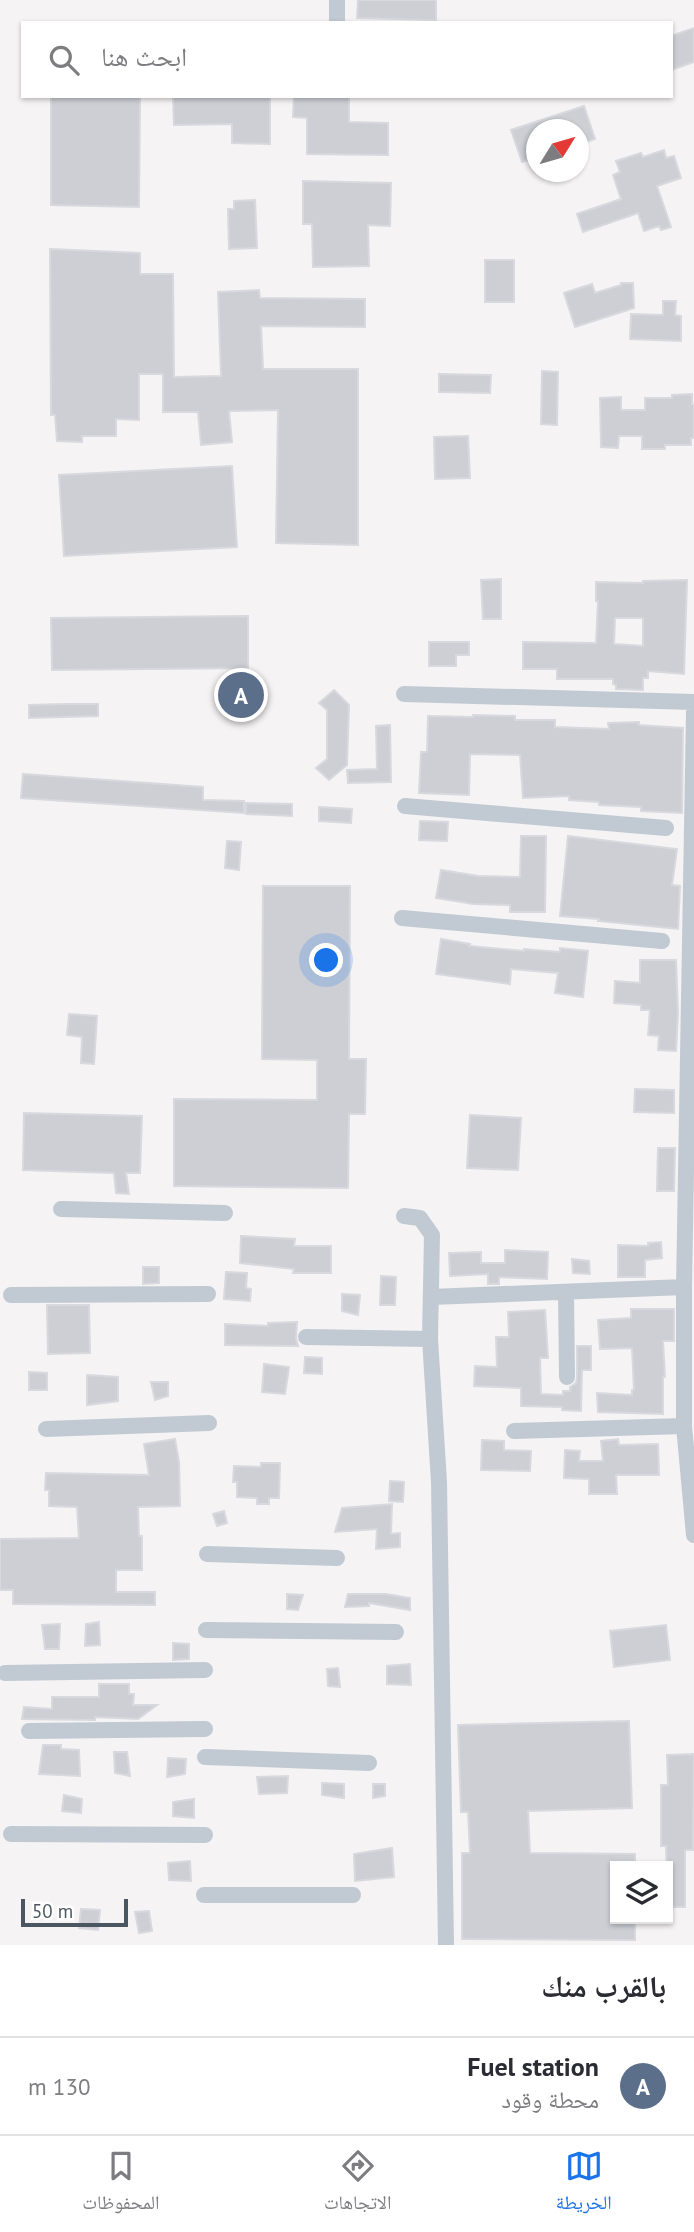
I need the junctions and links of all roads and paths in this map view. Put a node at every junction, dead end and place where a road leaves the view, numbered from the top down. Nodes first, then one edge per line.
1 (337, 0) edge
2 (337, 21) edge
3 (404, 694) dead end
4 (694, 702) edge
5 (694, 712) edge
6 (693, 804) edge
7 (405, 806) dead end
8 (666, 828) dead end
9 (693, 854) edge
10 (402, 918) dead end
11 (662, 941) dead end
12 (61, 1209) dead end
13 (225, 1213) dead end
14 (404, 1216) dead end
15 (684, 1287) junction
16 (566, 1292) junction
17 (208, 1294) dead end
18 (11, 1295) dead end
19 (431, 1297) junction
20 (306, 1338) dead end
21 (430, 1339) junction
22 (567, 1377) dead end
23 (209, 1423) dead end
24 (684, 1426) junction
25 (46, 1429) dead end
26 (514, 1430) dead end
27 (694, 1535) edge
28 (207, 1554) dead end
29 (337, 1558) dead end
30 (206, 1630) dead end
31 (396, 1632) dead end
32 (205, 1670) dead end
33 (5, 1673) dead end
34 (205, 1729) dead end
35 (29, 1731) dead end
36 (205, 1757) dead end
37 (369, 1763) dead end
38 (11, 1834) dead end
39 (205, 1835) dead end
40 (204, 1895) dead end
41 (353, 1895) dead end
42 (446, 1945) edge

1 - 2 street
3 - 4 street
5 - 6 street
6 - 9 street
7 - 8 street
9 - 15 street
10 - 11 street
12 - 13 street
14 - 19 street
15 - 16 street
15 - 24 street
16 - 19 street
16 - 22 street
17 - 18 street
19 - 21 street
20 - 21 street
21 - 42 street
23 - 25 street
24 - 26 street
24 - 27 street
28 - 29 street
30 - 31 street
32 - 33 street
34 - 35 street
36 - 37 street
38 - 39 street
40 - 41 street

